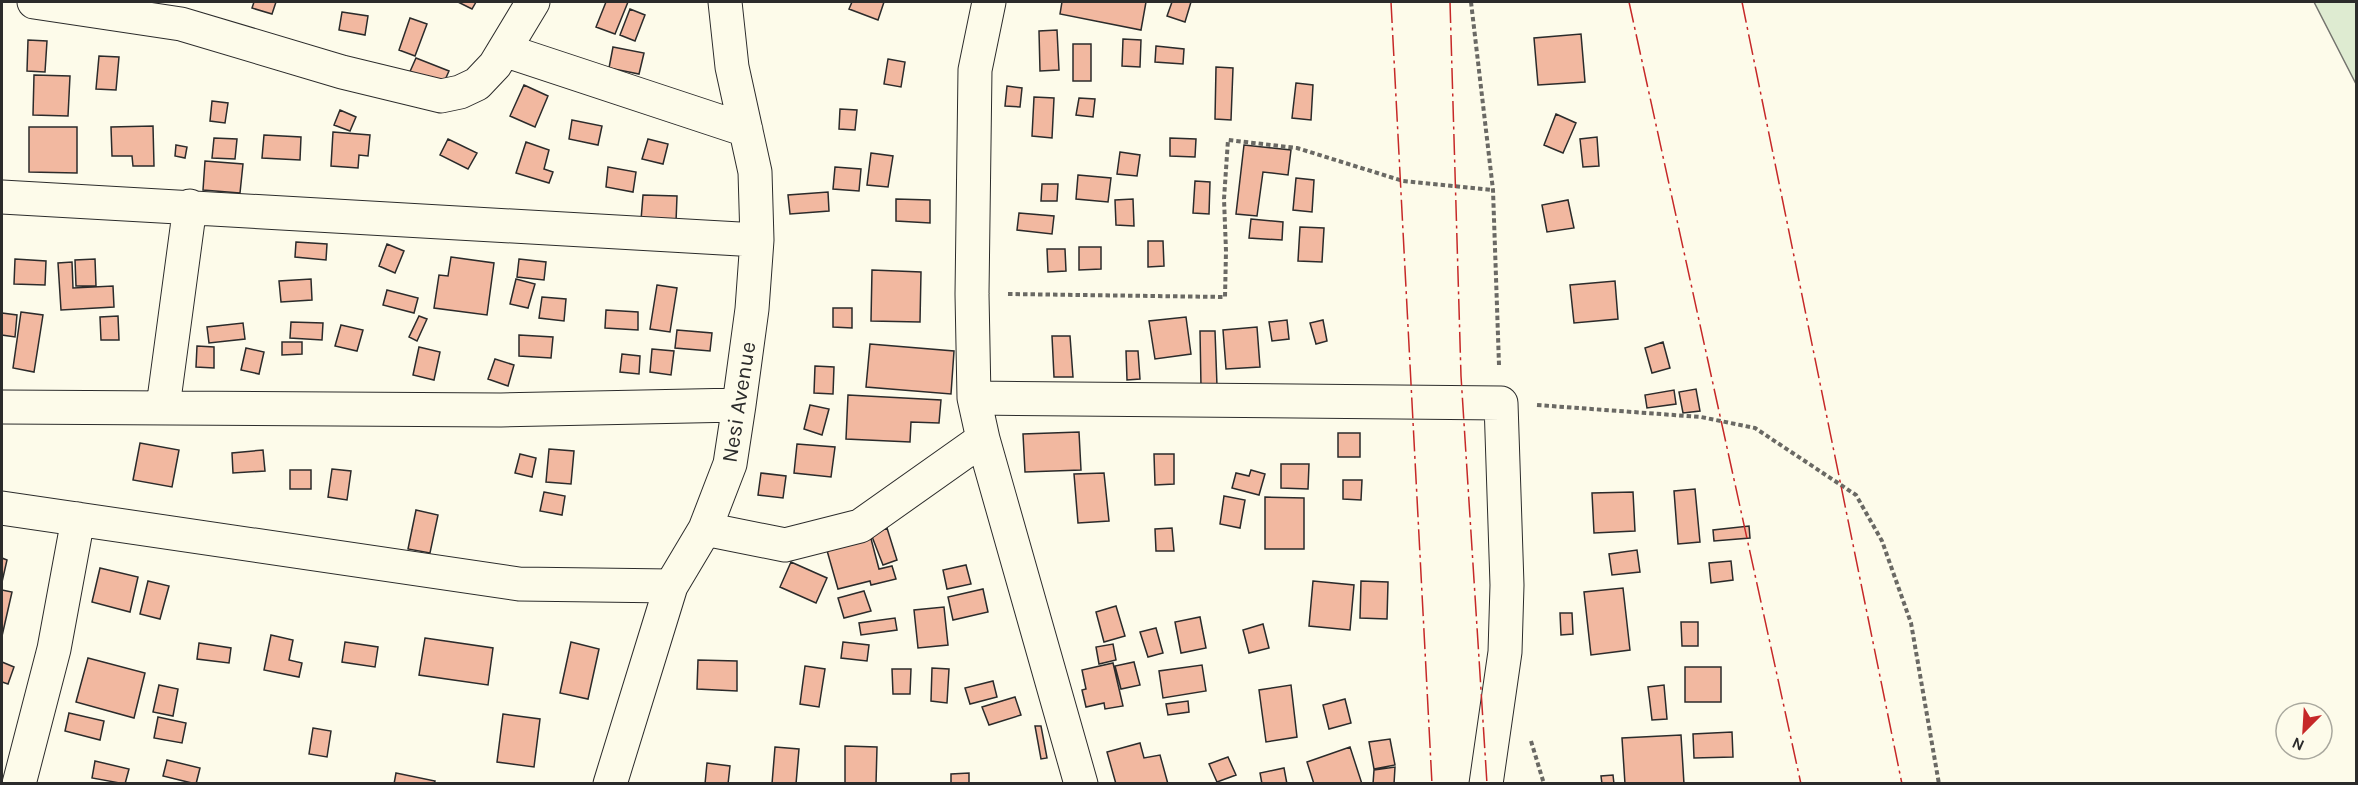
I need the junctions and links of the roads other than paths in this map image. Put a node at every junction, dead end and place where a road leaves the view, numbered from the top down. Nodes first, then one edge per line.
1 (34, 2) edge
2 (533, 2) edge
3 (725, 2) edge
4 (989, 2) edge
5 (504, 50) junction
6 (746, 130) junction
7 (2, 197) edge
8 (190, 207) junction
9 (757, 240) junction
10 (974, 398) junction
11 (739, 405) junction
12 (2, 406) edge
13 (163, 407) junction
14 (983, 439) junction
15 (2, 508) edge
16 (78, 519) junction
17 (705, 529) junction
18 (671, 586) junction
19 (19, 783) edge
20 (610, 783) edge
21 (1081, 783) edge
22 (1486, 783) edge

1 - 5 street
2 - 5 street
3 - 6 street, Nesi Avenue
4 - 10 street
5 - 6 street
6 - 9 street, Nesi Avenue
7 - 8 street
8 - 9 street
8 - 13 street
9 - 11 street, Nesi Avenue
10 - 14 street
10 - 22 street
11 - 13 street
11 - 17 street, Nesi Avenue
12 - 13 street
14 - 17 street
14 - 21 street
15 - 16 street
16 - 18 street
16 - 19 street
17 - 18 street, Nesi Avenue
18 - 20 street, Nesi Avenue

